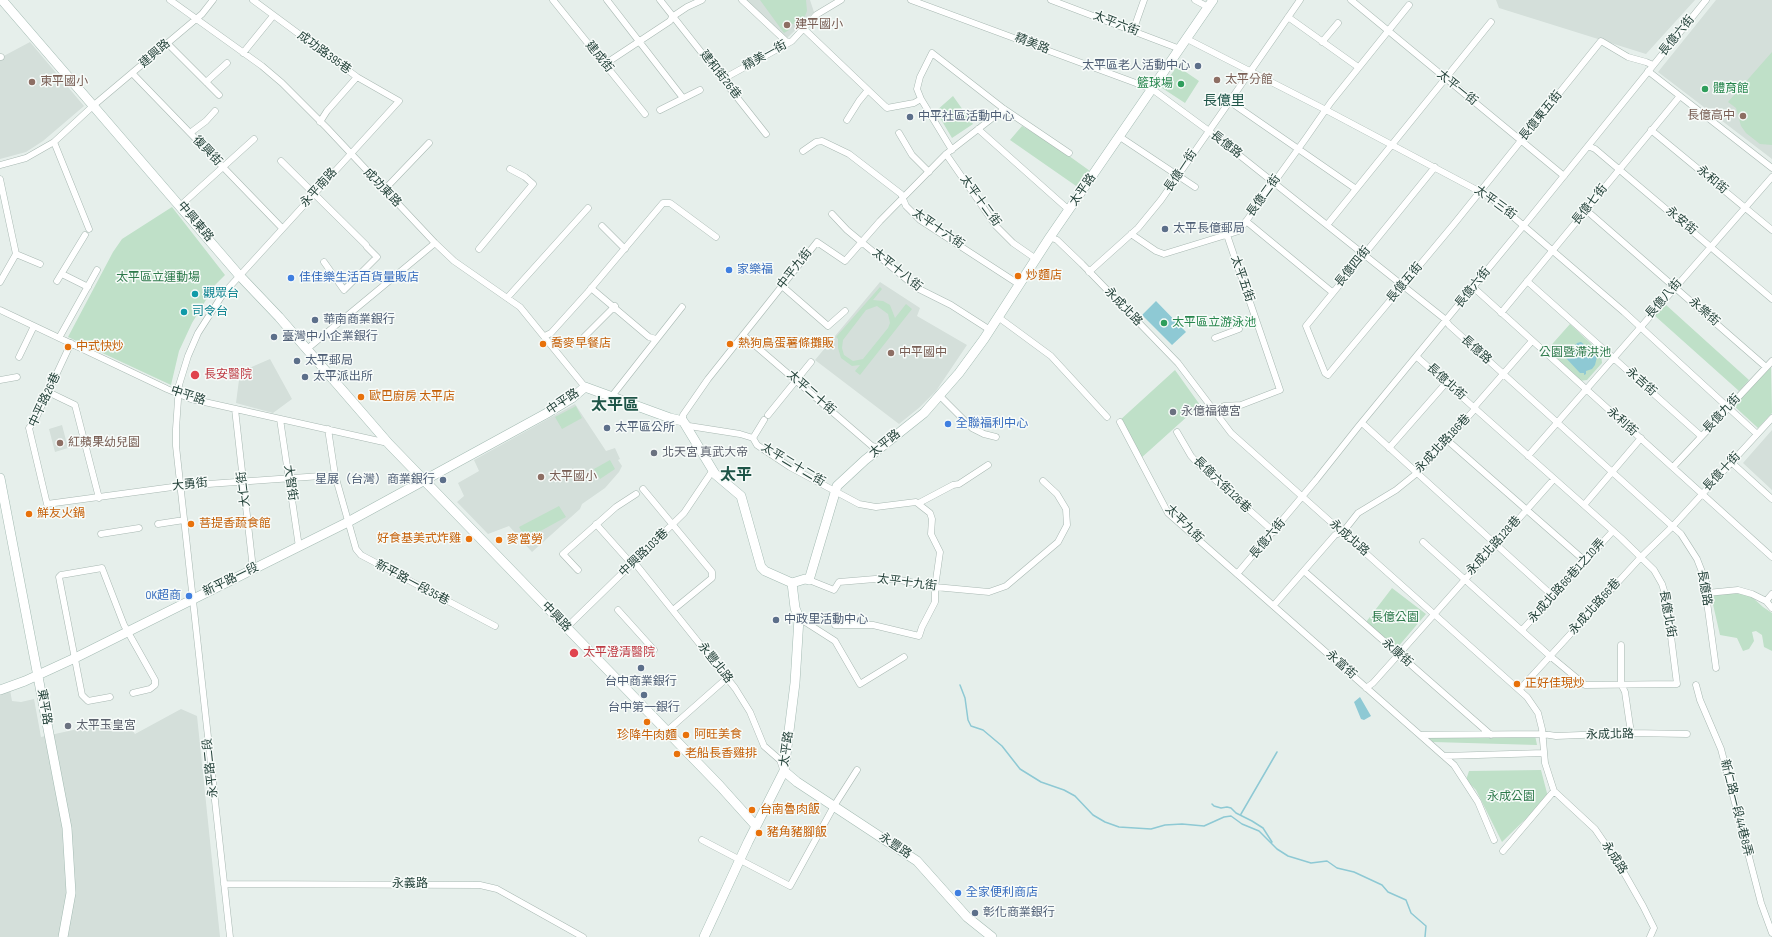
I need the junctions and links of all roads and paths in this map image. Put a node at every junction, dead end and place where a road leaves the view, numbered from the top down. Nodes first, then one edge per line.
1 (2, 0) edge
2 (170, 0) edge
3 (213, 0) edge
4 (253, 0) edge
5 (553, 0) edge
6 (607, 0) edge
7 (660, 0) edge
8 (702, 0) edge
9 (742, 0) edge
10 (841, 0) edge
11 (911, 0) edge
12 (1051, 0) edge
13 (1144, 0) edge
14 (1195, 0) edge
15 (1300, 0) edge
16 (1351, 0) edge
17 (1706, 0) edge
18 (1210, 4) edge
19 (1409, 5) dead end
20 (273, 16) junction
21 (672, 17) junction
22 (1288, 17) junction
23 (195, 19) junction
24 (1491, 22) dead end
25 (1338, 23) dead end
26 (804, 29) junction
27 (1133, 31) junction
28 (1387, 31) junction
29 (1187, 39) junction
30 (639, 42) junction
31 (1322, 42) junction
32 (167, 43) junction
33 (788, 44) junction
34 (1180, 49) junction
35 (243, 53) junction
36 (227, 63) dead end
37 (605, 64) junction
38 (1653, 65) junction
39 (1358, 67) junction
40 (1250, 71) junction
41 (1648, 72) junction
42 (132, 74) junction
43 (357, 77) junction
44 (1445, 78) junction
45 (723, 79) junction
46 (206, 82) junction
47 (1152, 89) junction
48 (700, 90) dead end
49 (868, 90) junction
50 (219, 95) dead end
51 (1680, 96) junction
52 (683, 98) junction
53 (920, 99) junction
54 (399, 101) joint
55 (1229, 101) junction
56 (94, 105) junction
57 (1004, 109) junction
58 (660, 110) dead end
59 (1326, 110) junction
60 (215, 111) dead end
61 (645, 114) dead end
62 (847, 120) dead end
63 (320, 122) junction
64 (978, 129) junction
65 (1651, 130) junction
66 (1209, 131) junction
67 (190, 133) junction
68 (899, 133) dead end
69 (766, 134) dead end
70 (1120, 137) junction
71 (254, 139) dead end
72 (1521, 141) junction
73 (54, 142) junction
74 (429, 143) dead end
75 (1392, 144) junction
76 (1588, 146) junction
77 (1298, 149) junction
78 (952, 150) junction
79 (803, 151) dead end
80 (1069, 153) dead end
81 (350, 154) junction
82 (946, 154) junction
83 (281, 161) dead end
84 (0, 164) edge
85 (223, 167) junction
86 (1435, 167) junction
87 (1772, 168) edge
88 (510, 169) dead end
89 (1619, 169) junction
90 (929, 172) junction
91 (1178, 176) junction
92 (1564, 176) junction
93 (1772, 177) edge
94 (0, 179) edge
95 (1274, 182) junction
96 (1195, 187) dead end
97 (385, 189) junction
98 (1356, 189) junction
99 (1481, 191) junction
100 (314, 193) junction
101 (902, 199) junction
102 (181, 205) junction
103 (588, 208) dead end
104 (1745, 208) junction
105 (1069, 210) junction
106 (1586, 210) junction
107 (832, 214) dead end
108 (1246, 221) junction
109 (1327, 225) junction
110 (1524, 225) junction
111 (602, 226) dead end
112 (282, 228) junction
113 (89, 229) dead end
114 (1772, 230) edge
115 (1131, 234) junction
116 (84, 235) dead end
117 (1227, 236) junction
118 (716, 237) dead end
119 (1050, 237) junction
120 (861, 242) junction
121 (435, 243) junction
122 (1710, 246) junction
123 (625, 248) junction
124 (479, 249) dead end
125 (1553, 250) junction
126 (16, 254) junction
127 (1364, 254) junction
128 (1036, 259) junction
129 (324, 262) dead end
130 (40, 264) dead end
131 (97, 270) dead end
132 (1089, 272) junction
133 (62, 274) junction
134 (239, 275) junction
135 (57, 281) dead end
136 (1527, 281) junction
137 (0, 282) edge
138 (1020, 284) junction
139 (782, 286) junction
140 (1403, 286) junction
141 (88, 287) junction
142 (1473, 287) junction
143 (1675, 287) junction
144 (591, 288) junction
145 (1332, 292) junction
146 (507, 298) junction
147 (1772, 299) edge
148 (615, 306) junction
149 (682, 307) dead end
150 (0, 310) edge
151 (845, 311) dead end
152 (1501, 313) junction
153 (998, 317) junction
154 (1446, 320) junction
155 (34, 326) junction
156 (1640, 328) junction
157 (1240, 329) dead end
158 (990, 330) junction
159 (743, 335) junction
160 (545, 336) junction
161 (584, 337) dead end
162 (58, 338) junction
163 (656, 338) junction
164 (1215, 338) dead end
165 (1532, 341) junction
166 (71, 343) junction
167 (307, 349) junction
168 (1417, 356) junction
169 (19, 357) dead end
170 (1614, 358) junction
171 (1772, 361) edge
172 (811, 362) dead end
173 (1766, 367) junction
174 (1503, 374) junction
175 (1328, 375) joint
176 (17, 377) dead end
177 (0, 380) edge
178 (796, 381) junction
179 (1446, 383) junction
180 (585, 387) junction
181 (1586, 389) junction
182 (48, 392) junction
183 (178, 394) junction
184 (612, 396) junction
185 (940, 396) junction
186 (1728, 407) junction
187 (235, 409) junction
188 (1475, 409) junction
189 (1215, 413) junction
190 (1107, 417) dead end
191 (1772, 418) edge
192 (280, 419) junction
193 (683, 422) junction
194 (1120, 422) dead end
195 (1557, 422) junction
196 (1362, 423) junction
197 (328, 429) junction
198 (1177, 432) dead end
199 (1757, 434) junction
200 (1701, 436) junction
201 (996, 437) dead end
202 (753, 438) junction
203 (1640, 438) junction
204 (1447, 440) junction
205 (389, 444) junction
206 (880, 448) junction
207 (1389, 448) junction
208 (1528, 456) junction
209 (458, 462) joint
210 (1731, 462) junction
211 (988, 465) dead end
212 (1673, 467) junction
213 (713, 470) junction
214 (1612, 471) junction
215 (1418, 473) junction
216 (335, 475) junction
217 (0, 478) edge
218 (289, 478) junction
219 (1554, 479) junction
220 (242, 481) junction
221 (425, 481) junction
222 (1043, 481) dead end
223 (180, 486) junction
224 (643, 489) dead end
225 (835, 490) junction
226 (636, 494) dead end
227 (1702, 494) junction
228 (1303, 497) junction
229 (99, 498) junction
230 (1772, 499) edge
231 (919, 503) junction
232 (47, 504) joint
233 (1584, 505) junction
234 (1526, 510) junction
235 (184, 520) junction
236 (348, 522) junction
237 (158, 524) dead end
238 (596, 524) junction
239 (672, 524) junction
240 (1672, 527) junction
241 (139, 528) dead end
242 (1613, 531) junction
243 (1274, 532) junction
244 (1343, 532) junction
245 (101, 534) dead end
246 (1423, 542) dead end
247 (1496, 544) junction
248 (299, 547) junction
249 (1641, 557) junction
250 (1772, 557) edge
251 (1585, 561) junction
252 (634, 562) junction
253 (253, 569) junction
254 (578, 570) dead end
255 (1304, 571) junction
256 (1237, 574) junction
257 (809, 580) junction
258 (1464, 580) junction
259 (792, 583) junction
260 (935, 587) junction
261 (1707, 593) junction
262 (1772, 594) edge
263 (1554, 597) junction
264 (193, 600) junction
265 (1766, 601) junction
266 (1274, 605) junction
267 (1772, 608) edge
268 (618, 610) dead end
269 (673, 610) junction
270 (1435, 613) junction
271 (799, 618) junction
272 (835, 625) dead end
273 (495, 626) dead end
274 (566, 628) junction
275 (1522, 630) junction
276 (128, 632) junction
277 (1621, 645) dead end
278 (654, 650) dead end
279 (1399, 654) junction
280 (1550, 656) junction
281 (904, 657) dead end
282 (75, 658) junction
283 (1716, 668) dead end
284 (39, 674) junction
285 (727, 678) junction
286 (1621, 684) junction
287 (1696, 685) dead end
288 (1366, 688) junction
289 (1520, 689) junction
290 (0, 690) edge
291 (133, 693) dead end
292 (110, 697) dead end
293 (667, 731) junction
294 (1631, 733) junction
295 (1543, 734) junction
296 (1687, 734) dead end
297 (1420, 735) junction
298 (1491, 735) junction
299 (1544, 753) junction
300 (1444, 756) junction
301 (857, 770) dead end
302 (784, 771) junction
303 (1554, 791) junction
304 (834, 806) junction
305 (756, 826) junction
306 (702, 840) dead end
307 (1494, 840) dead end
308 (1504, 850) dead end
309 (740, 859) junction
310 (224, 884) junction
311 (1772, 933) edge
312 (62, 937) edge
313 (230, 937) edge
314 (583, 937) edge
315 (704, 937) edge
316 (992, 937) edge
317 (1650, 937) edge

1 - 56 street, 中興東路
2 - 23 street, 成功東路
3 - 23 street, 建興路
4 - 20 street, 成功路395巷
5 - 37 street, 建成街
6 - 30 street
7 - 21 street, 建和街26巷
8 - 21 street
9 - 33 street
10 - 26 street, 精美一街
11 - 47 street, 精美路
12 - 27 street, 太平六街
13 - 27 street
14 - 18 street
15 - 22 street, 長億一街
16 - 28 street, 太平一街
17 - 38 street, 長億六街
18 - 29 street, 太平路
19 - 28 street, 長億二街
20 - 35 street
20 - 43 street, 成功路395巷
21 - 30 street
21 - 45 street, 建和街26巷
22 - 31 street
22 - 40 street, 長億一街
23 - 32 street, 建興路
23 - 35 street, 成功東路
24 - 44 street
25 - 31 street
26 - 33 street, 精美一街
26 - 49 street
27 - 34 street, 太平六街
28 - 39 street, 長億二街
28 - 44 street, 太平一街
29 - 34 street, 太平路
29 - 40 street, 太平三街
30 - 37 street
30 - 52 street
31 - 39 street
32 - 42 street, 建興路
32 - 46 street
33 - 45 street, 精美一街
34 - 47 street, 太平路
35 - 63 street, 成功東路
36 - 46 street
37 - 61 street, 建成街
38 - 41 street, 長億六街
38 - 72 street, 長億東五街
39 - 59 street, 長億二街
40 - 55 street, 長億一街
40 - 59 street, 太平三街
41 - 51 street
41 - 76 street, 長億六街
42 - 56 street, 建興路
42 - 67 street, 復興街
43 - 54 street, 成功路395巷
43 - 63 street
44 - 72 street, 太平一街
44 - 75 street
45 - 69 street, 建和街26巷
46 - 50 street
47 - 66 street, 長億路
47 - 70 street, 太平路
48 - 52 street
49 - 53 street
49 - 62 street
51 - 65 street, 長億七街
51 - 87 street
52 - 58 street
53 - 57 street
53 - 78 street
54 - 81 street, 永平南路
55 - 66 street, 長億一街
55 - 77 street
56 - 73 street, 建興路
56 - 102 street, 中興東路
57 - 64 street, 中平九街
57 - 80 street
59 - 75 street, 太平三街
59 - 77 street, 長億二街
60 - 67 street
63 - 81 street, 成功東路
64 - 78 street, 中平九街
64 - 105 street
65 - 89 street, 長億七街
65 - 104 street, 永和街
66 - 91 street, 長億一街
66 - 95 street, 長億路
67 - 85 street, 復興街
68 - 90 street
70 - 91 street
70 - 105 street, 太平路
71 - 85 street
72 - 92 street, 太平一街
72 - 99 street, 長億東五街
73 - 84 street, 建興路
73 - 113 street
74 - 97 street
75 - 86 street, 太平三街
75 - 98 street
76 - 89 street, 永安街
76 - 92 street, 長億六街
77 - 95 street, 長億二街
77 - 98 street
78 - 82 street, 中平九街
79 - 101 street, 太平十六街
81 - 97 street, 成功東路
81 - 100 street, 永平南路
82 - 90 street, 中平九街
82 - 128 street, 太平十二街
83 - 100 street
85 - 102 street
85 - 112 street, 復興街
86 - 99 street, 太平三街
86 - 127 street, 長億四街
88 - 124 street
89 - 106 street, 長億七街
89 - 122 street, 永安街
90 - 101 street, 中平九街
91 - 96 street
91 - 115 street, 長億一街
92 - 110 street, 長億六街
93 - 104 street, 長億八街
94 - 126 street
95 - 108 street, 長億二街
95 - 109 street, 長億路
97 - 121 street, 成功東路
98 - 109 street
99 - 110 street, 太平三街
99 - 140 street, 長億五街
100 - 112 street, 永平南路
100 - 129 street
101 - 120 street, 中平九街
101 - 138 street, 太平十六街
102 - 134 street, 中興東路
103 - 146 street
104 - 114 street, 永和街
104 - 122 street, 長億八街
105 - 119 street, 太平路
106 - 125 street, 長億七街
106 - 143 street, 永樂街
107 - 120 street, 太平十八街
108 - 117 street, 長億二街
108 - 145 street
109 - 127 street, 長億路
110 - 125 street, 太平三街
110 - 142 street, 長億六街
111 - 123 street
112 - 134 street, 永平南路
115 - 117 street, 長億二街
115 - 132 street, 長億一街
116 - 133 street
117 - 189 street, 太平五街
118 - 123 street
119 - 128 street, 太平路
119 - 132 street, 永成北路
120 - 139 street, 中平九街
120 - 158 street, 太平十八街
121 - 146 street, 成功東路
121 - 167 street
122 - 143 street, 長億八街
122 - 147 street, 永安街
123 - 144 street
125 - 136 street, 長億七街
125 - 156 street, 太平三街
126 - 130 street
126 - 137 street
127 - 140 street, 長億路
127 - 145 street, 長億四街
128 - 138 street, 太平路
131 - 141 street
132 - 189 street, 永成北路
133 - 135 street
133 - 141 street
134 - 167 street, 中興東路
134 - 183 street, 永平南路
136 - 152 street, 長億七街
136 - 170 street, 永吉街
138 - 153 street, 太平路
139 - 151 street
139 - 159 street, 中平九街
140 - 154 street, 長億路
140 - 175 street, 長億五街
141 - 162 street
142 - 152 street, 永利街
142 - 154 street, 長億六街
143 - 156 street, 長億八街
143 - 173 street, 永樂街
144 - 148 street
144 - 160 street
145 - 175 street, 長億四街
146 - 160 street, 成功東路
148 - 161 street
148 - 163 street
149 - 163 street
150 - 155 street, 中平路
152 - 165 street, 永利街
153 - 158 street, 太平路
153 - 190 street
154 - 168 street, 長億六街
154 - 174 street, 長億路
155 - 162 street, 中平路
155 - 169 street
156 - 170 street, 長億八街
156 - 186 street, 太平三街
157 - 164 street
158 - 185 street, 太平路
159 - 178 street, 太平二十街
159 - 193 street, 中平九街
160 - 180 street, 成功東路
162 - 166 street, 中平路
163 - 184 street
165 - 174 street, 永成北路186巷
165 - 181 street, 永利街
166 - 182 street, 中平路26巷
166 - 183 street, 中平路
167 - 205 street, 中興東路
168 - 179 street, 長億北街
168 - 196 street, 長億六街
170 - 181 street, 長億八街
170 - 200 street, 永吉街
171 - 173 street, 長億九街
172 - 178 street
173 - 186 street, 長億九街
174 - 188 street, 永成北路186巷
174 - 195 street, 長億路
176 - 177 street
178 - 202 street
178 - 206 street, 太平二十街
179 - 188 street, 長億北街
179 - 207 street
180 - 184 street, 中平路
180 - 209 street, 中平路
181 - 195 street, 長億八街
181 - 203 street, 永利街
182 - 229 street
182 - 232 street, 中平路26巷
183 - 187 street, 中平路
183 - 223 street, 永平路二段
184 - 193 street, 中平路
185 - 201 street
185 - 206 street, 太平路
186 - 199 street, 太平三街
186 - 200 street, 長億九街
187 - 192 street, 中平路
187 - 220 street, 大仁街
188 - 204 street, 永成北路186巷
188 - 208 street, 長億北街
189 - 228 street, 永成北路
191 - 199 street, 長億十街
192 - 197 street, 中平路
192 - 218 street, 大智街
193 - 202 street, 太平二十二街
193 - 213 street
194 - 256 street, 太平九街
195 - 208 street
195 - 214 street, 長億路
196 - 207 street
196 - 228 street, 長億六街
197 - 205 street, 中平路
197 - 216 street, 新平路一段35巷
198 - 243 street, 長億六街126巷
199 - 210 street, 長億十街
200 - 212 street, 長億九街
202 - 225 street, 太平二十二街
203 - 212 street, 永利街
203 - 214 street
204 - 215 street, 永成北路186巷
204 - 234 street
205 - 221 street, 中興路
206 - 225 street, 太平路
207 - 215 street
208 - 219 street, 長億北街
209 - 221 street, 新平路一段
210 - 227 street, 長億十街
210 - 230 street
211 - 231 street, 太平二十二街
212 - 227 street, 永利街
213 - 239 street, 中興路103巷
213 - 259 street
214 - 233 street
214 - 240 street, 長億路
215 - 244 street, 永成北路186巷
215 - 247 street
216 - 218 street, 大勇街
216 - 236 street, 新平路一段35巷
217 - 284 street, 東平路
218 - 220 street, 大勇街
218 - 248 street, 大智街
219 - 233 street, 長億北街
219 - 234 street, 永成北路128巷
220 - 223 street, 大勇街
220 - 253 street, 大仁街
221 - 236 street, 新平路一段
221 - 274 street, 中興路
222 - 260 street, 太平十九街
223 - 229 street, 大勇街
223 - 235 street, 永平路二段
224 - 239 street
225 - 231 street, 太平二十二街
225 - 257 street, 太平路
226 - 238 street
227 - 240 street, 長億十街
227 - 250 street, 永利街
228 - 243 street, 長億六街
228 - 244 street, 永成北路
229 - 232 street, 大勇街
231 - 260 street
233 - 242 street, 長億北街
234 - 247 street, 永成北路128巷
234 - 251 street
235 - 237 street
235 - 264 street, 永平路二段
236 - 248 street, 新平路一段
236 - 273 street, 新平路一段35巷
238 - 252 street, 永豐北路
238 - 254 street
239 - 252 street, 中興路103巷
239 - 269 street
240 - 249 street, 永成北路66巷
240 - 261 street, 長億路
241 - 245 street
242 - 249 street, 長億北街
242 - 251 street, 永成北路66巷1之10弄
243 - 256 street, 長億六街
244 - 255 street, 永成北路186巷
244 - 270 street, 永成北路
246 - 258 street
247 - 258 street, 永成北路128巷
247 - 263 street
248 - 253 street, 新平路一段
249 - 280 street, 永成北路66巷
249 - 286 street, 長億北街
251 - 263 street, 永成北路66巷1之10弄
252 - 269 street, 永豐北路
252 - 274 street, 中興路103巷
253 - 264 street, 新平路一段
255 - 266 street, 永成北路186巷
255 - 279 street, 永康街
256 - 266 street, 永富街
257 - 259 street
257 - 260 street, 太平十九街
258 - 270 street, 永成北路128巷
258 - 275 street
259 - 271 street, 太平路
260 - 272 street
261 - 265 street
261 - 283 street, 長億路
262 - 265 street
263 - 275 street, 永成北路66巷1之10弄
264 - 276 street, 新平路一段
264 - 310 street, 永平路二段
265 - 267 street
266 - 288 street, 永富街
268 - 278 street
269 - 285 street, 永豐北路
270 - 279 street, 永成北路128巷
270 - 289 street, 永成北路
271 - 281 street
271 - 302 street, 太平路
274 - 293 street, 中興路
275 - 280 street
276 - 282 street, 新平路一段
276 - 282 street
276 - 291 street
277 - 286 street
279 - 288 street, 永成北路128巷
279 - 298 street, 永康街
280 - 286 street
280 - 289 street, 永成北路66巷
282 - 284 street, 新平路一段
282 - 292 street
284 - 290 street, 新平路一段
284 - 312 street, 東平路
285 - 293 street
285 - 302 street, 永豐北路
286 - 294 street
287 - 311 street, 新仁路一段44巷8弄
288 - 297 street, 永富街
289 - 295 street, 永成北路
293 - 305 street, 中興路
294 - 295 street, 永成北路
294 - 296 street, 永成北路
295 - 298 street
295 - 299 street, 永成路
297 - 298 street
297 - 300 street, 永富街
299 - 300 street
299 - 303 street, 永成路
300 - 307 street, 永富街
301 - 304 street
302 - 304 street, 永豐路
302 - 305 street, 太平路
303 - 308 street
303 - 317 street, 永成路
304 - 309 street
304 - 316 street, 永豐路
305 - 309 street, 太平路
306 - 309 street
309 - 315 street, 太平路
310 - 313 street, 永平路二段
310 - 314 street, 永義路

